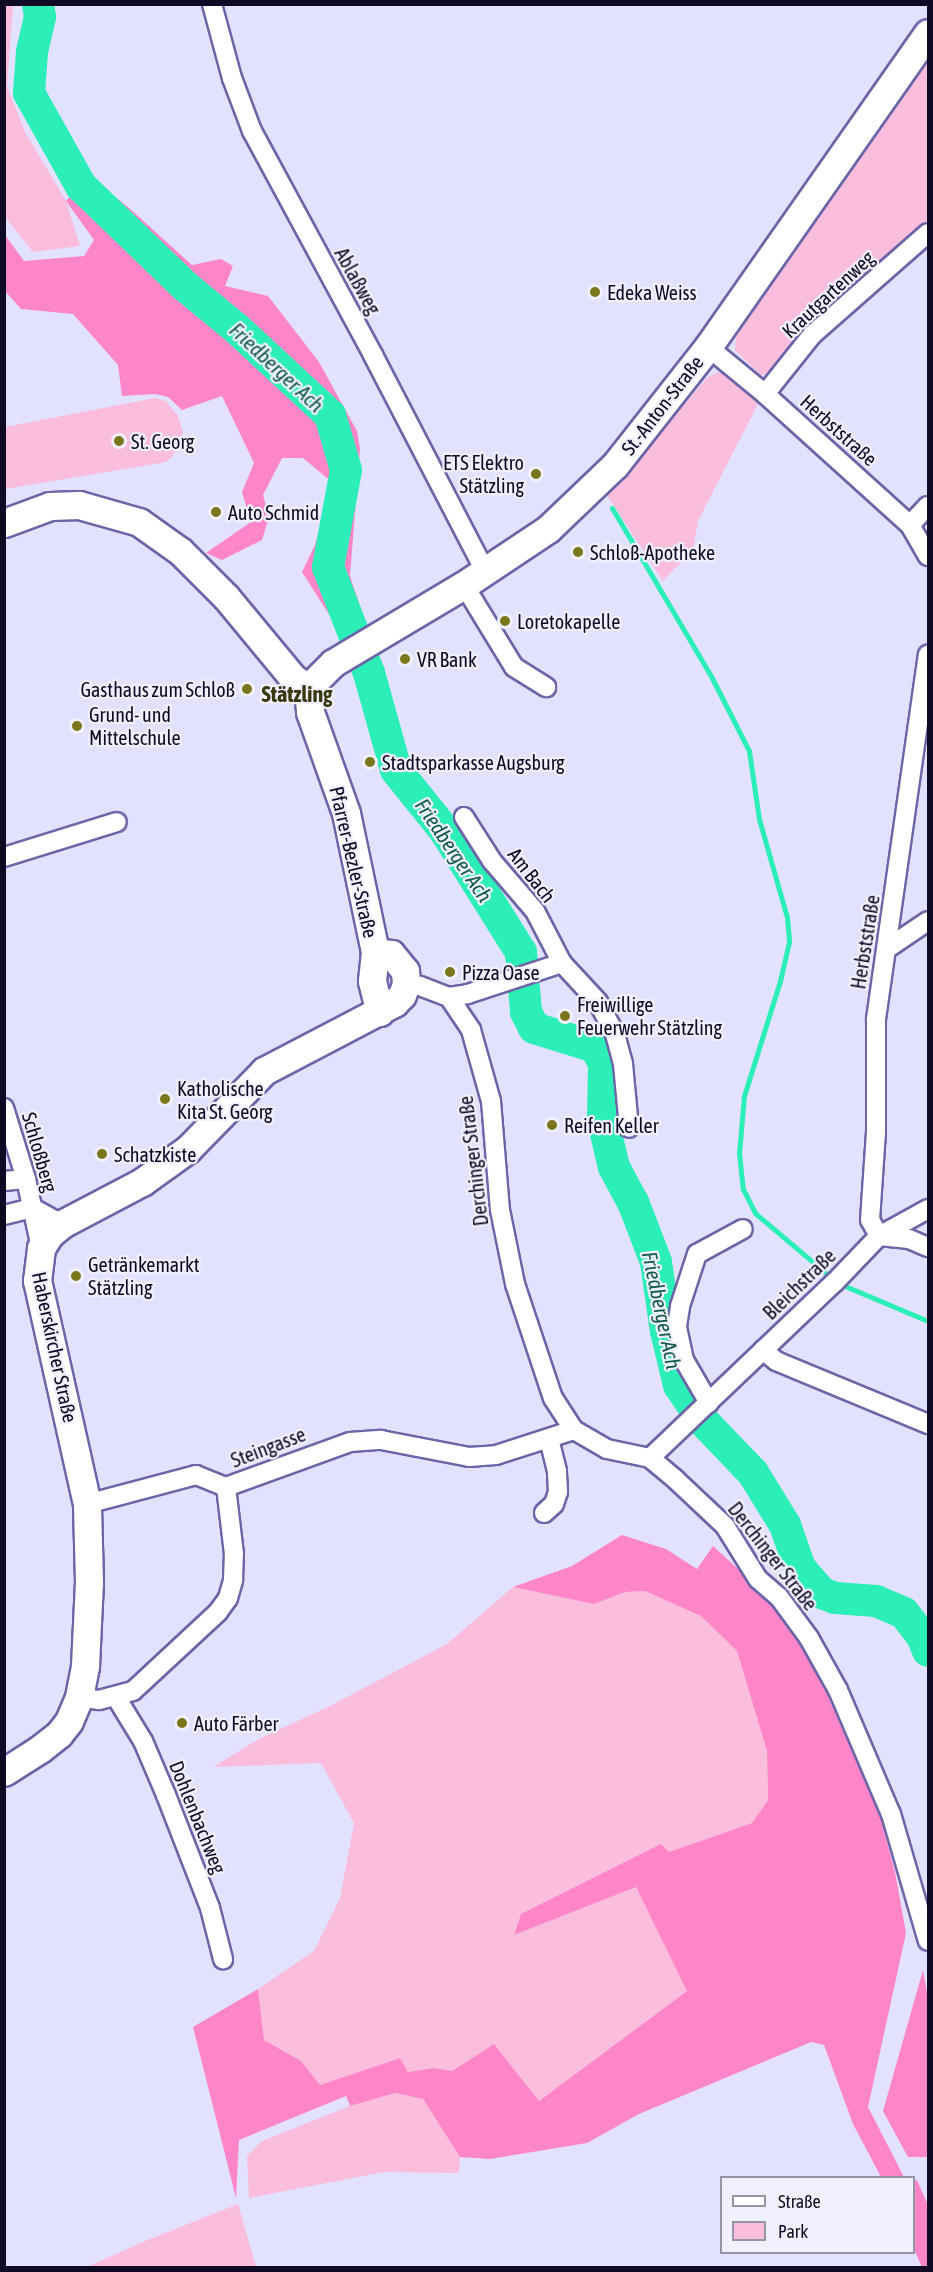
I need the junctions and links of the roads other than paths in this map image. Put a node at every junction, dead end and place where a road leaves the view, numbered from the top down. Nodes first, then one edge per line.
1 (212, 4) edge
2 (928, 33) edge
3 (928, 233) edge
4 (708, 347) junction
5 (765, 394) junction
6 (928, 506) edge
7 (4, 523) edge
8 (910, 525) junction
9 (928, 556) edge
10 (475, 578) junction
11 (928, 655) edge
12 (546, 687) dead end
13 (308, 688) junction
14 (925, 701) edge
15 (464, 817) dead end
16 (117, 822) dead end
17 (4, 856) edge
18 (928, 921) edge
19 (888, 948) junction
20 (375, 952) junction
21 (562, 963) junction
22 (406, 984) junction
23 (449, 997) junction
24 (380, 1012) junction
25 (4, 1108) edge
26 (629, 1128) dead end
27 (26, 1179) junction
28 (4, 1180) edge
29 (33, 1208) junction
30 (928, 1209) edge
31 (4, 1215) edge
32 (62, 1224) junction
33 (742, 1229) dead end
34 (879, 1236) junction
35 (928, 1247) edge
36 (41, 1248) junction
37 (763, 1350) junction
38 (707, 1404) junction
39 (928, 1424) edge
40 (574, 1430) junction
41 (549, 1440) junction
42 (650, 1458) junction
43 (226, 1487) junction
44 (87, 1504) junction
45 (544, 1513) dead end
46 (79, 1697) junction
47 (116, 1697) junction
48 (4, 1772) edge
49 (928, 1941) edge
50 (223, 1959) dead end

1 - 10 street, Ablaßweg
2 - 4 street, St.-Anton-Straße
3 - 5 street, Krautgartenweg
4 - 5 street, Herbststraße
4 - 10 street, St.-Anton-Straße
5 - 8 street, Herbststraße
6 - 8 street
7 - 13 street
8 - 9 street, Herbststraße
10 - 12 street, Ablaßweg
10 - 13 street, St.-Anton-Straße
11 - 14 street, Herbststraße
13 - 20 street, Pfarrer-Bezler-Straße
14 - 19 street, Herbststraße
15 - 21 street, Am Bach
16 - 17 street
18 - 19 street
19 - 34 street, Herbststraße
20 - 22 street, Pfarrer-Bezler-Straße
20 - 24 street, Pfarrer-Bezler-Straße
21 - 23 street
21 - 26 street, Am Bach
22 - 23 street
22 - 24 street
23 - 40 street, Derchinger Straße
24 - 32 street, Haberskircher Straße
25 - 27 street, Schloßberg
27 - 28 street
27 - 29 street, Schloßberg
29 - 31 street
29 - 32 street, Schloßberg
29 - 36 street, Schloßberg
30 - 34 street, Bleichstraße
32 - 36 street, Haberskircher Straße
33 - 38 street
34 - 35 street
34 - 37 street, Bleichstraße
36 - 44 street, Haberskircher Straße
37 - 38 street, Bleichstraße
37 - 39 street
38 - 42 street, Bleichstraße
40 - 41 street, Steingasse
40 - 42 street, Derchinger Straße
41 - 43 street, Steingasse
41 - 45 street
42 - 49 street, Derchinger Straße
43 - 44 street
43 - 47 street, Steingasse
44 - 46 street, Haberskircher Straße
46 - 47 street, Steingasse
46 - 48 street, Haberskircher Straße
47 - 50 street, Dohlenbachweg

